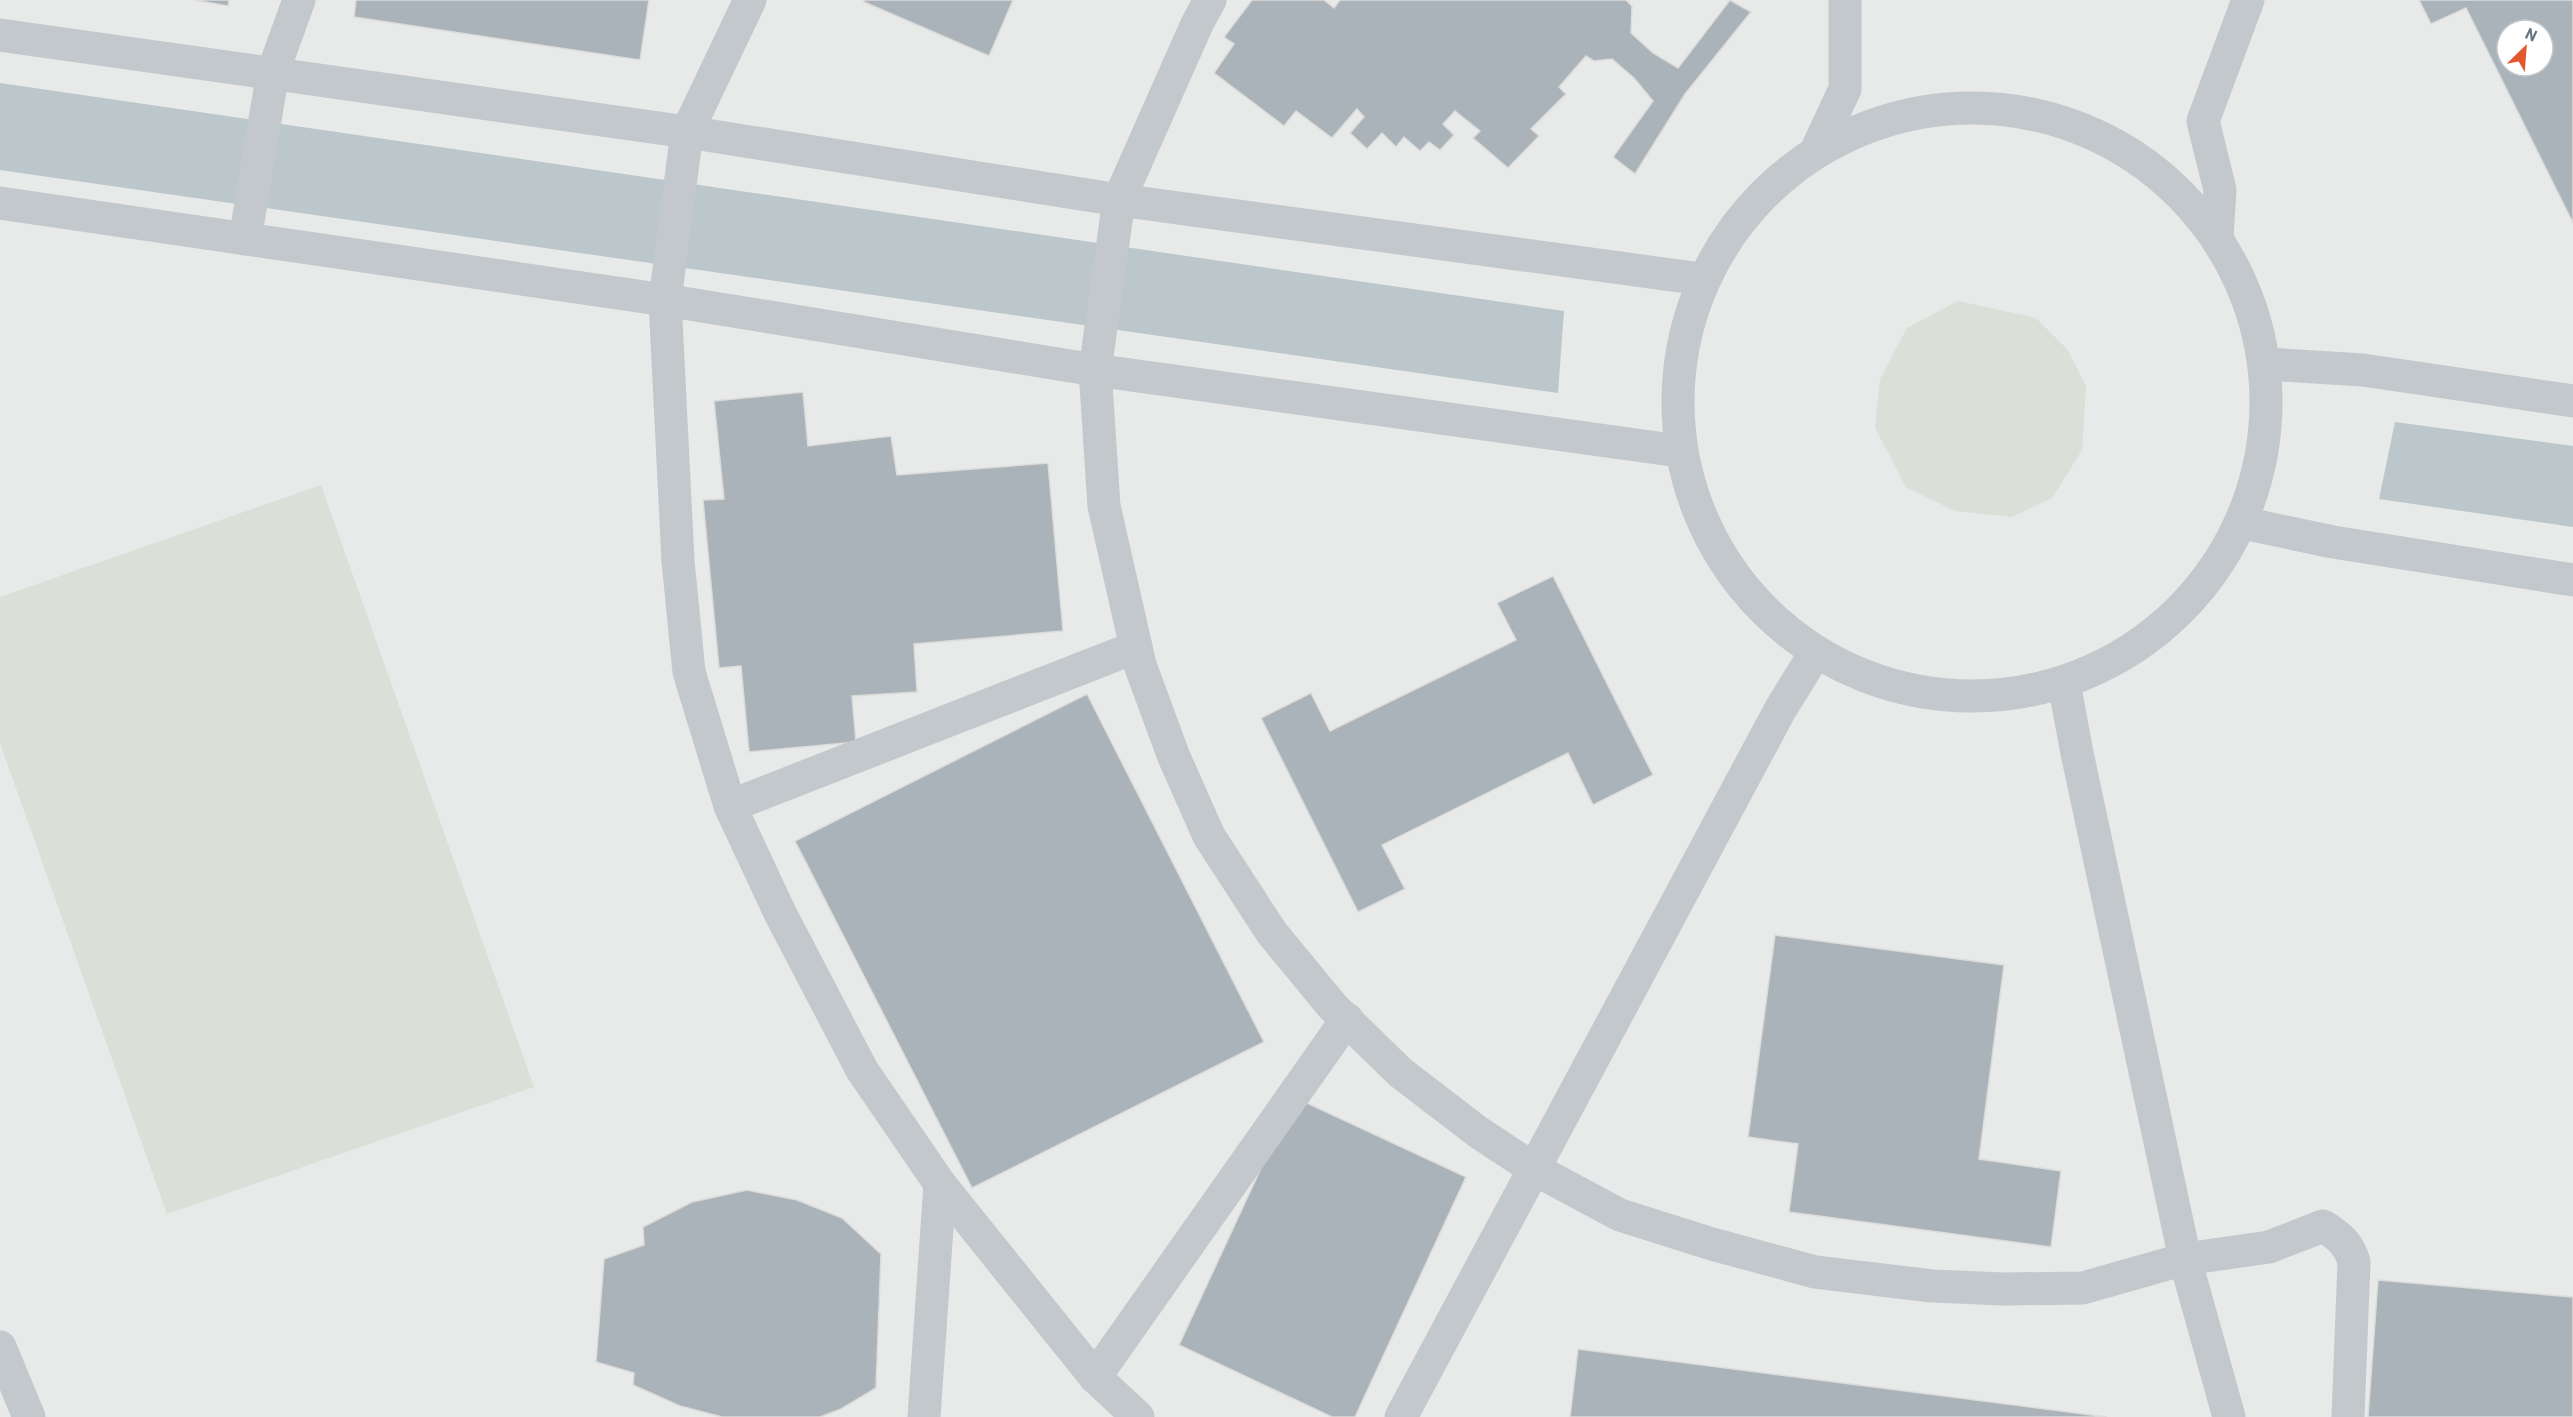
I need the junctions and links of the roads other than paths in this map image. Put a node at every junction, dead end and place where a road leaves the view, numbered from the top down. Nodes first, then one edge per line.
1 (299, 0) edge
2 (750, 0) edge
3 (1210, 0) edge
4 (1845, 0) edge
5 (2248, 0) edge
6 (0, 35) edge
7 (270, 87) junction
8 (685, 147) junction
9 (1816, 151) junction
10 (0, 203) edge
11 (1118, 214) junction
12 (248, 225) junction
13 (2217, 236) junction
14 (1701, 279) junction
15 (666, 291) junction
16 (1097, 358) junction
17 (2266, 364) junction
18 (2573, 401) edge
19 (1679, 451) junction
20 (2243, 523) junction
21 (2573, 580) edge
22 (1136, 647) junction
23 (1815, 653) junction
24 (2064, 683) junction
25 (730, 806) junction
26 (1347, 1019) junction
27 (1534, 1169) junction
28 (940, 1184) junction
29 (2185, 1259) junction
30 (0, 1347) edge
31 (1095, 1377) junction
32 (29, 1417) edge
33 (924, 1417) edge
34 (1137, 1417) edge
35 (1401, 1417) edge
36 (2229, 1417) edge
37 (2348, 1417) edge

1 - 7 lane
2 - 8 lane
3 - 11 lane
4 - 9 lane
5 - 13 lane
6 - 7 lane
7 - 8 lane
7 - 12 lane
8 - 11 lane
8 - 15 lane
9 - 13 lane
9 - 14 lane
10 - 12 lane
11 - 14 lane
11 - 16 lane
12 - 15 lane
13 - 17 lane
14 - 19 lane
15 - 16 lane
15 - 25 lane
16 - 19 lane
16 - 22 lane
17 - 18 lane
17 - 20 lane
19 - 23 lane
20 - 21 lane
20 - 24 lane
22 - 25 lane
22 - 26 lane
23 - 24 lane
23 - 27 lane
24 - 29 lane
25 - 28 lane
26 - 27 lane
26 - 31 lane
27 - 29 lane
27 - 35 lane
28 - 31 lane
28 - 33 lane
29 - 36 lane
29 - 37 lane
30 - 32 lane
31 - 34 lane

